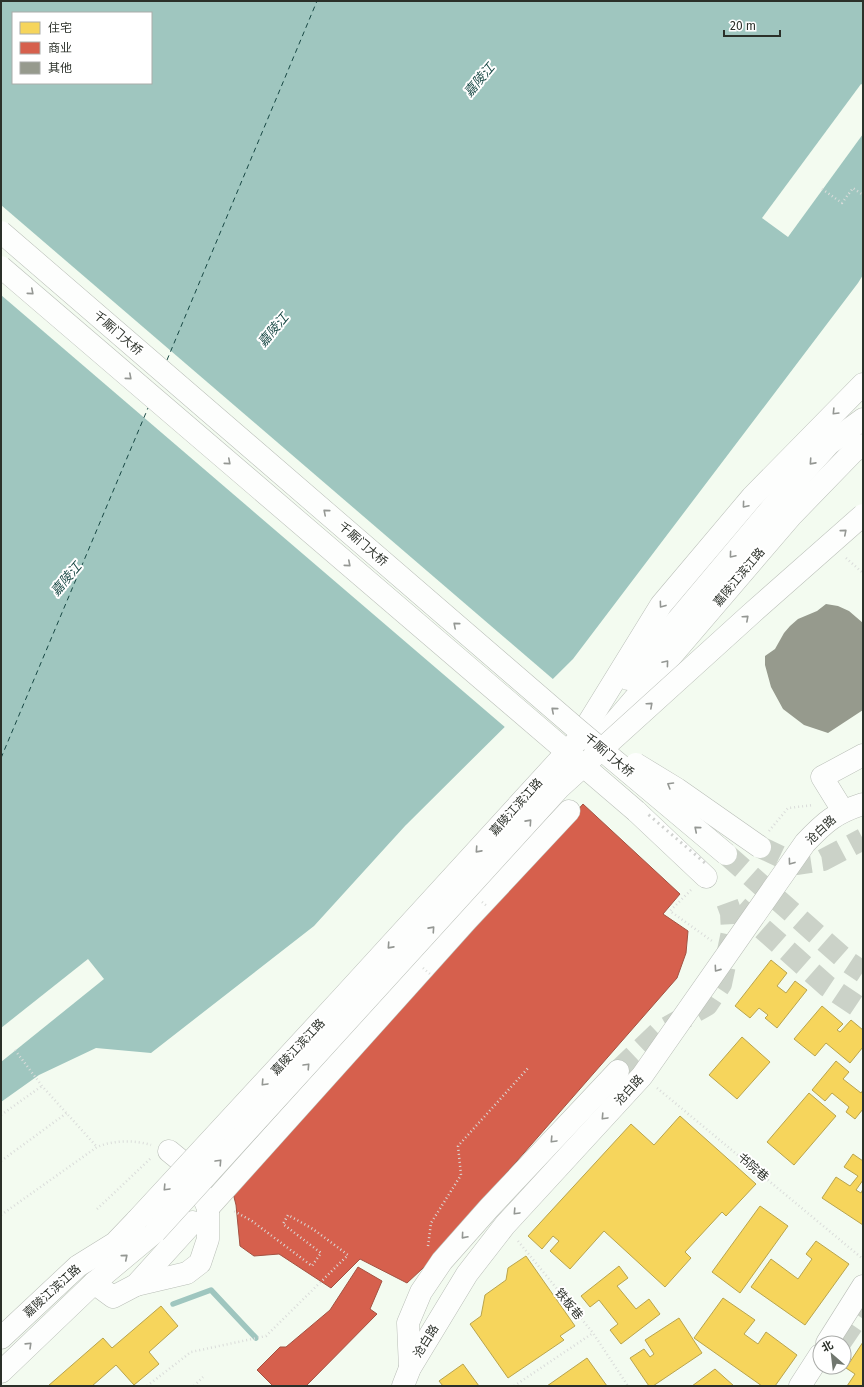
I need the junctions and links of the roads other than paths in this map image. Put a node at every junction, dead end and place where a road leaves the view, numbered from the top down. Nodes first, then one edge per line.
1 (1, 232) edge
2 (1, 267) edge
3 (863, 384) edge
4 (863, 419) edge
5 (863, 445) edge
6 (863, 516) edge
7 (578, 733) junction
8 (863, 755) edge
9 (559, 788) junction
10 (863, 804) edge
11 (842, 810) junction
12 (569, 811) dead end
13 (762, 842) tunnel mouth
14 (726, 854) tunnel mouth
15 (698, 883) road end
16 (618, 1071) tunnel mouth
17 (169, 1151) dead end
18 (201, 1215) junction
19 (94, 1283) junction
20 (136, 1285) junction
21 (863, 1286) edge
22 (832, 1335) edge
23 (1, 1338) edge
24 (812, 1367) edge
25 (1, 1372) edge
26 (406, 1377) edge
27 (800, 1386) edge

7 -> 1 main road, 千厮门大桥, bridge
2 -> 15 main road, 千厮门大桥, bridge
3 -> 7 main road, 嘉陵江滨江路
4 -> 7 main road, 嘉陵江滨江路
9 -> 5 main road, 嘉陵江滨江路, bridge
9 -> 6 main road, 嘉陵江滨江路, bridge
13 -> 7 main road, bridge
14 -> 7 main road, 千厮门大桥, bridge
7 -> 23 main road, 嘉陵江滨江路, bridge
8 - 11 main road
19 -> 9 main road, 嘉陵江滨江路, bridge
10 - 11 main road, 沧白路
11 -> 26 main road, 沧白路
12 - 18 main road
16 -> 26 main road
17 - 18 main road
18 - 20 main road
18 - 20 main road
19 - 20 main road
25 -> 19 main road, 嘉陵江滨江路
21 - 22 main road
24 - 27 main road

